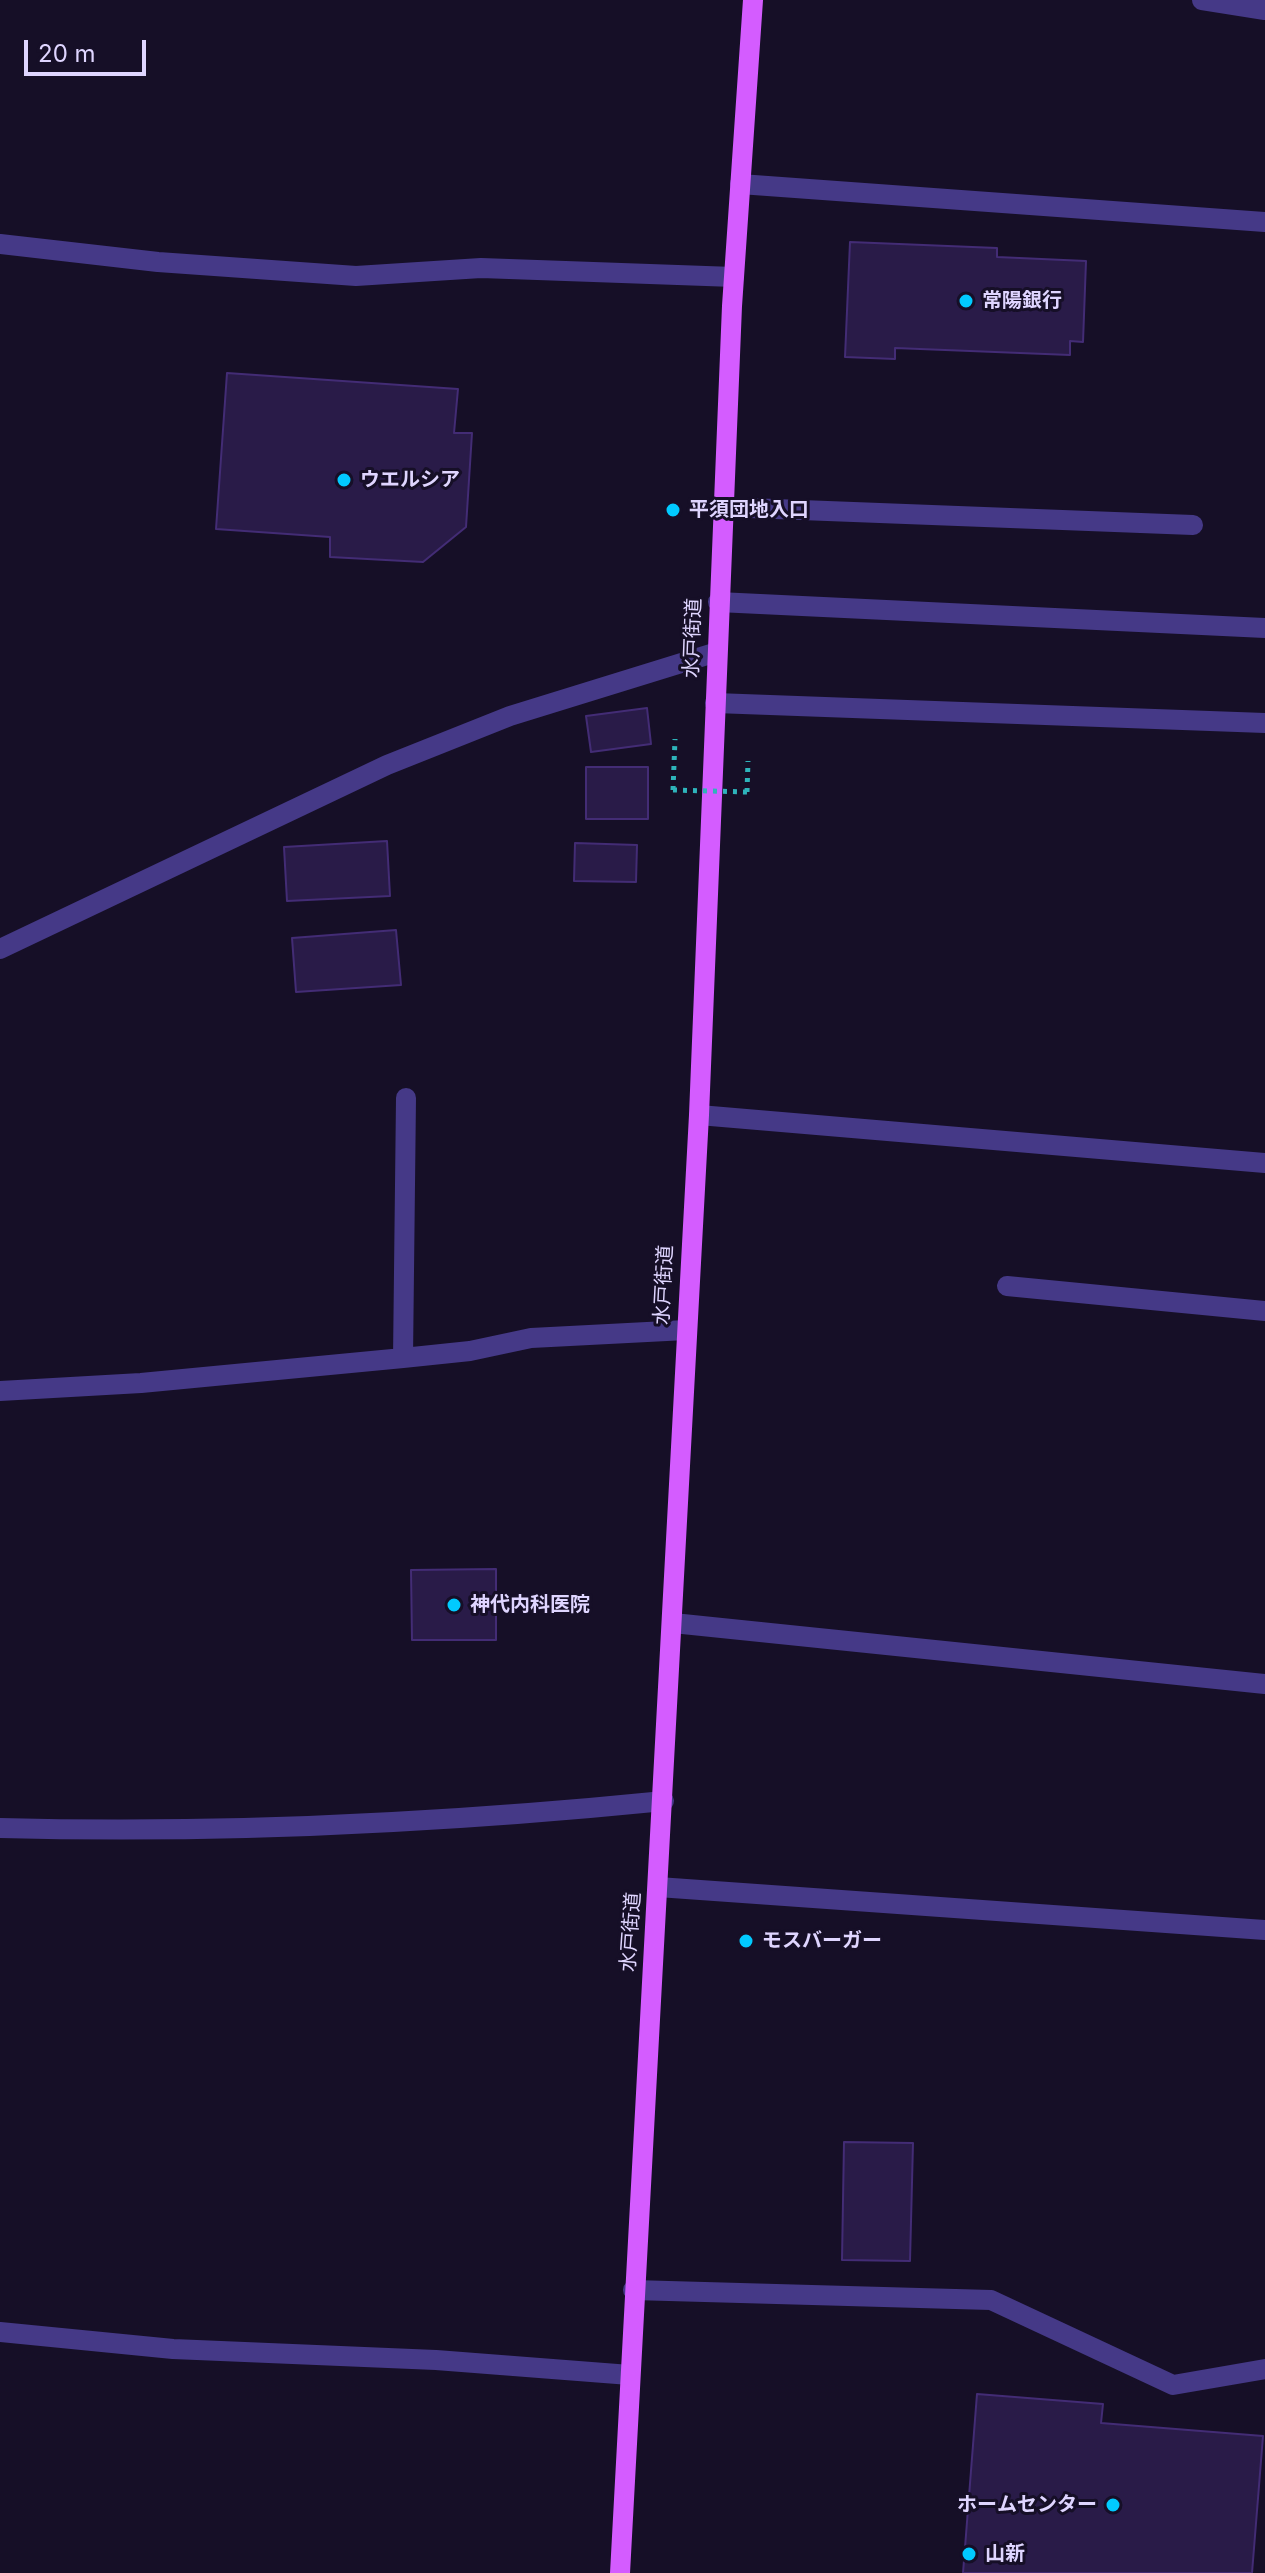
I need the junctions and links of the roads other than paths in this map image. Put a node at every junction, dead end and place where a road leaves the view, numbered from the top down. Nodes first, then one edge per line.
1 (753, 0) edge
2 (1202, 0) edge
3 (1265, 10) edge
4 (740, 184) junction
5 (1265, 222) edge
6 (0, 244) edge
7 (734, 277) junction
8 (723, 507) junction
9 (1193, 525) dead end
10 (718, 602) junction
11 (1265, 628) edge
12 (717, 652) junction
13 (715, 703) junction
14 (1265, 723) edge
15 (0, 949) edge
16 (406, 1098) dead end
17 (699, 1115) junction
18 (1265, 1163) edge
19 (1007, 1286) dead end
20 (1265, 1311) edge
21 (686, 1330) junction
22 (403, 1358) junction
23 (0, 1391) edge
24 (673, 1623) junction
25 (1265, 1684) edge
26 (664, 1801) junction
27 (0, 1828) edge
28 (658, 1887) junction
29 (1265, 1930) edge
30 (633, 2290) junction
31 (0, 2332) edge
32 (1265, 2369) edge
33 (630, 2375) junction
34 (620, 2573) edge

1 - 4 main road, 水戸街道
2 - 3 street
4 - 5 street
4 - 7 main road, 水戸街道
6 - 7 street
7 - 8 main road, 水戸街道
8 - 9 street
8 - 10 main road, 水戸街道
10 - 11 street
10 - 12 main road, 水戸街道
12 - 13 main road, 水戸街道
12 - 15 street
13 - 14 street
13 - 17 main road, 水戸街道
16 - 22 street
17 - 18 street
17 - 21 main road, 水戸街道
19 - 20 street
21 - 22 street
21 - 24 main road, 水戸街道
22 - 23 street
24 - 25 street
24 - 26 main road, 水戸街道
26 - 27 street
26 - 28 main road, 水戸街道
28 - 29 street
28 - 30 main road, 水戸街道
30 - 32 street
30 - 33 main road, 水戸街道
31 - 33 street
33 - 34 main road, 水戸街道

